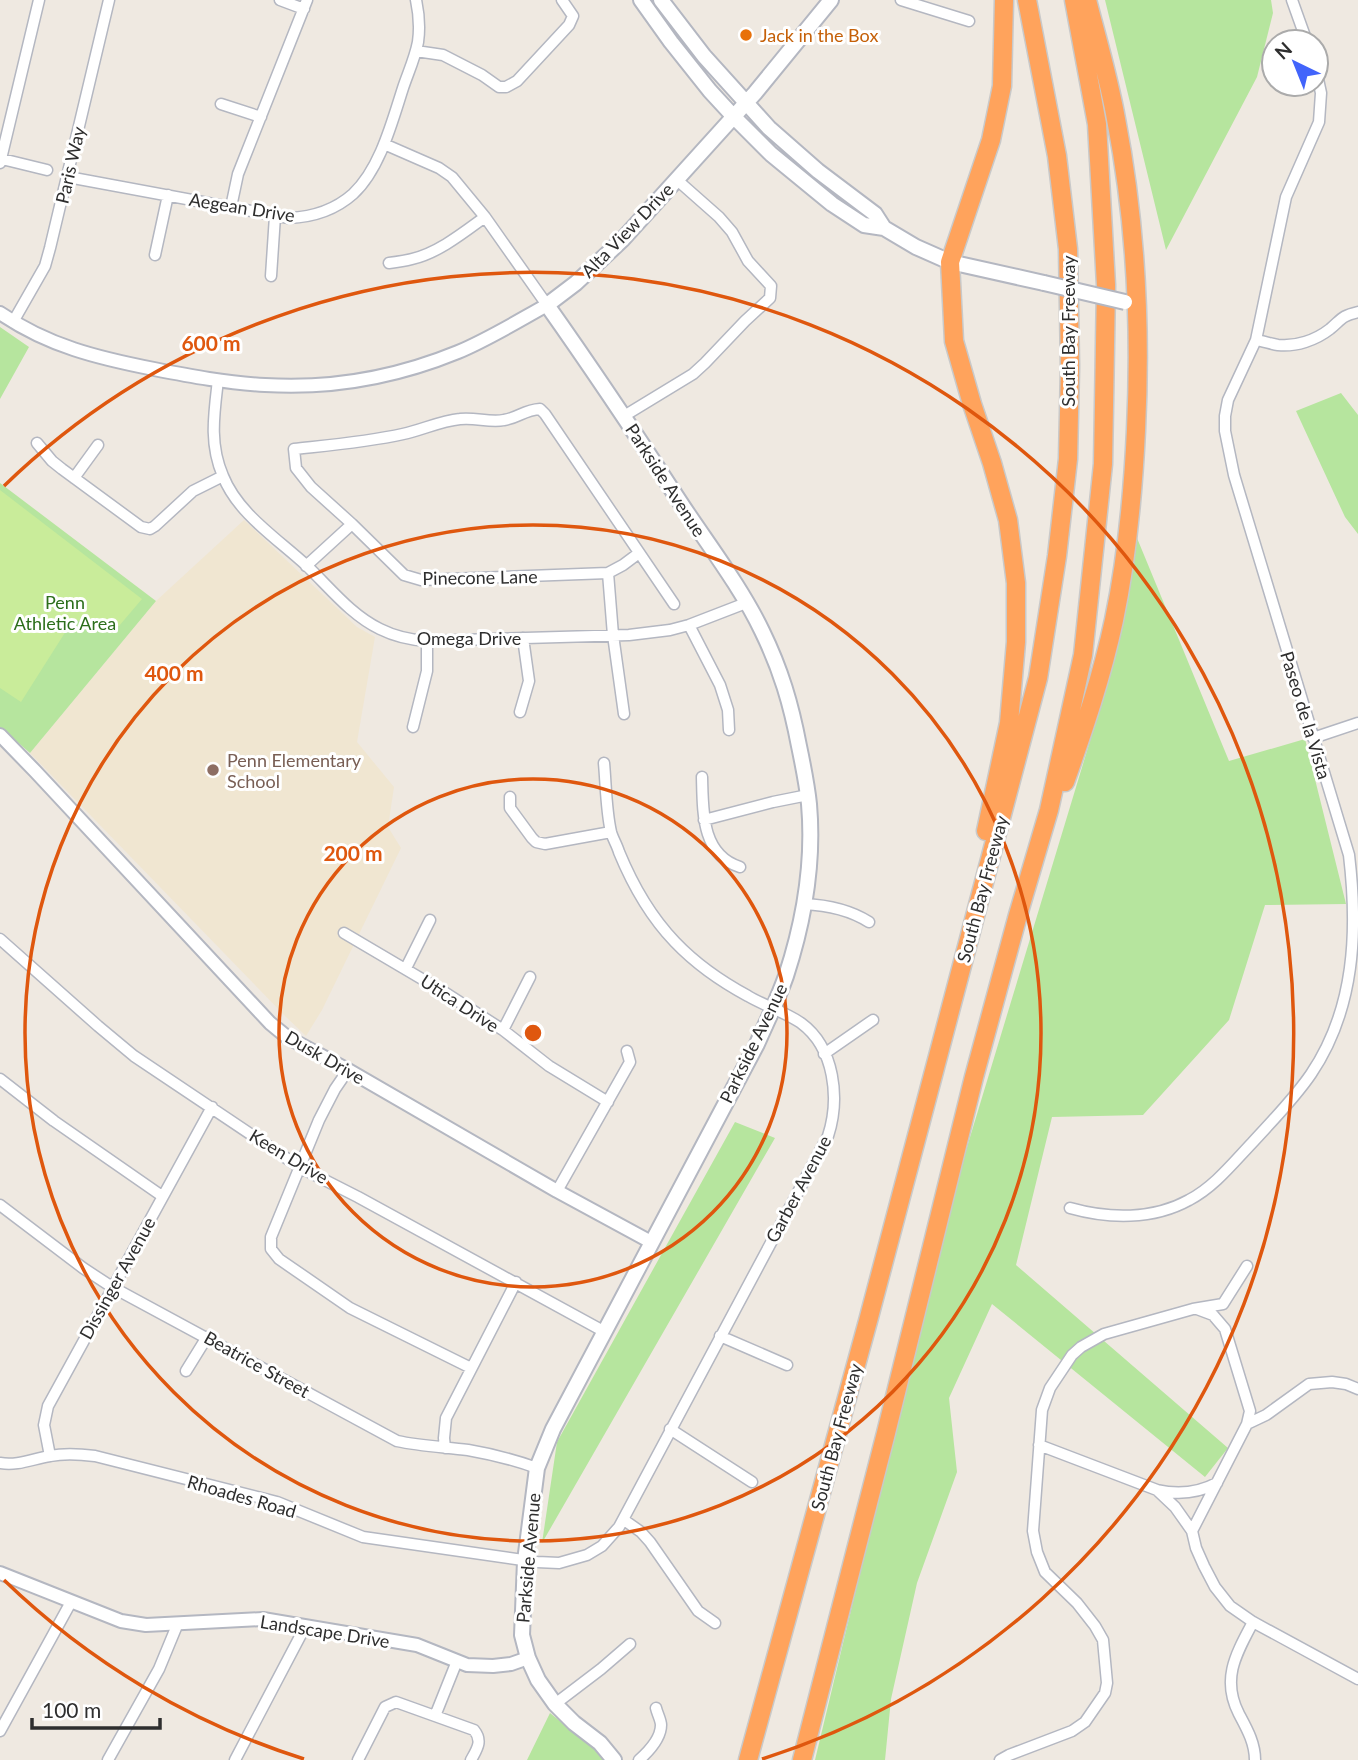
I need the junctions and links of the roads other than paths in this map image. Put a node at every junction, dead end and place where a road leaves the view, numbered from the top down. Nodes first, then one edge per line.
1 (39, 0) edge
2 (109, 0) edge
3 (280, 0) edge
4 (416, 0) edge
5 (562, 0) edge
6 (641, 0) edge
7 (661, 0) edge
8 (831, 0) edge
9 (901, 0) edge
10 (1004, 0) edge
11 (1027, 0) edge
12 (1074, 0) edge
13 (1087, 0) edge
14 (1292, 0) edge
15 (306, 4) edge
16 (969, 21) dead end
17 (1302, 28) edge
18 (416, 51) junction
19 (1321, 98) edge
20 (221, 104) dead end
21 (746, 104) junction
22 (261, 117) junction
23 (734, 117) junction
24 (384, 144) junction
25 (1, 161) edge
26 (47, 170) dead end
27 (68, 177) junction
28 (676, 179) junction
29 (168, 195) junction
30 (231, 207) junction
31 (275, 216) junction
32 (485, 217) junction
33 (884, 229) junction
34 (155, 255) dead end
35 (950, 262) junction
36 (389, 263) dead end
37 (271, 276) dead end
38 (1131, 303) junction
39 (547, 304) junction
40 (1358, 312) edge
41 (0, 313) edge
42 (13, 322) junction
43 (1256, 340) junction
44 (218, 380) junction
45 (624, 416) junction
46 (37, 443) dead end
47 (98, 445) dead end
48 (223, 476) junction
49 (74, 478) junction
50 (352, 524) junction
51 (639, 553) junction
52 (306, 566) junction
53 (608, 573) junction
54 (746, 603) junction
55 (674, 604) dead end
56 (689, 625) junction
57 (613, 635) junction
58 (523, 638) junction
59 (427, 640) junction
60 (520, 712) dead end
61 (624, 714) dead end
62 (1358, 723) edge
63 (413, 727) dead end
64 (729, 730) dead end
65 (0, 736) edge
66 (1313, 738) junction
67 (604, 763) dead end
68 (702, 777) dead end
69 (808, 796) junction
70 (510, 797) dead end
71 (1049, 810) junction
72 (704, 820) junction
73 (611, 832) junction
74 (740, 867) dead end
75 (804, 904) junction
76 (430, 920) dead end
77 (869, 922) dead end
78 (344, 933) dead end
79 (0, 939) edge
80 (405, 968) junction
81 (530, 977) dead end
82 (958, 979) junction
83 (773, 1009) junction
84 (873, 1020) dead end
85 (503, 1030) junction
86 (627, 1051) dead end
87 (824, 1055) junction
88 (348, 1070) junction
89 (0, 1079) edge
90 (608, 1102) junction
91 (212, 1107) junction
92 (301, 1168) junction
93 (557, 1191) junction
94 (162, 1196) junction
95 (0, 1205) edge
96 (1070, 1208) dead end
97 (651, 1242) junction
98 (1247, 1266) dead end
99 (516, 1282) junction
100 (112, 1287) junction
101 (1193, 1309) junction
102 (605, 1332) junction
103 (720, 1336) junction
104 (207, 1337) junction
105 (787, 1365) dead end
106 (471, 1368) junction
107 (186, 1371) dead end
108 (1358, 1389) edge
109 (1247, 1424) junction
110 (670, 1429) junction
111 (1039, 1445) junction
112 (445, 1448) junction
113 (50, 1455) junction
114 (0, 1463) edge
115 (537, 1468) junction
116 (752, 1482) dead end
117 (1217, 1483) junction
118 (1157, 1490) junction
119 (624, 1520) junction
120 (1192, 1531) junction
121 (525, 1561) junction
122 (0, 1573) edge
123 (71, 1602) junction
124 (1253, 1622) junction
125 (178, 1623) junction
126 (715, 1623) dead end
127 (305, 1626) junction
128 (630, 1644) dead end
129 (528, 1658) junction
130 (457, 1661) junction
131 (1358, 1679) edge
132 (555, 1704) junction
133 (656, 1709) dead end
134 (435, 1716) junction
135 (0, 1731) edge
136 (108, 1760) edge
137 (235, 1760) edge
138 (358, 1760) edge
139 (471, 1760) edge
140 (614, 1760) edge
141 (639, 1760) edge
142 (748, 1760) edge
143 (802, 1760) edge
144 (1000, 1760) edge
145 (1255, 1760) edge

1 - 25 street
2 - 27 street, Paris Way
3 - 15 street
4 - 18 street, Aegean Drive
5 - 18 street
6 - 23 main road
7 - 21 main road
8 - 21 main road, Alta View Drive
9 - 16 street
10 - 35 highway
11 - 82 highway, South Bay Freeway
12 - 71 highway, South Bay Freeway
13 - 38 highway
14 - 17 street
15 - 22 street
18 - 24 street, Aegean Drive
19 - 43 street, Paseo de la Vista
20 - 22 street
21 - 23 main road, Alta View Drive
21 - 33 main road
22 - 30 street
23 - 28 main road, Alta View Drive
23 - 33 main road
24 - 31 street, Aegean Drive
24 - 32 street, Parkside Avenue
25 - 26 street
27 - 29 street, Aegean Drive
27 - 42 street, Paris Way
28 - 39 main road, Alta View Drive
28 - 45 street
29 - 30 street, Aegean Drive
29 - 34 street
30 - 31 street, Aegean Drive
31 - 37 street
32 - 36 street
32 - 39 street, Parkside Avenue
33 - 35 main road
35 - 38 main road, bridge
35 - 82 highway
38 - 71 highway
39 - 44 street, Alta View Drive
39 - 45 main road, Parkside Avenue
40 - 43 street
41 - 42 street, Alta View Drive
42 - 44 street, Alta View Drive
43 - 66 street, Paseo de la Vista
44 - 48 street, Omega Drive
45 - 54 main road, Parkside Avenue
46 - 49 street
47 - 49 street
48 - 49 street
48 - 52 street, Omega Drive
50 - 51 street, Pinecone Lane
50 - 52 street
50 - 53 street, Pinecone Lane
51 - 53 street
51 - 55 street
52 - 59 street, Omega Drive
53 - 57 street
54 - 56 street, Omega Drive
54 - 69 main road, Parkside Avenue
56 - 57 street, Omega Drive
56 - 64 street
57 - 58 street, Omega Drive
57 - 61 street
58 - 59 street, Omega Drive
58 - 60 street
59 - 63 street
62 - 66 street
65 - 88 street, Dusk Drive
66 - 96 street, Paseo de la Vista
67 - 73 street, Garber Avenue
68 - 72 street
69 - 72 street
69 - 75 main road, Parkside Avenue
70 - 73 street
71 - 143 highway, South Bay Freeway
72 - 74 street
73 - 83 street, Garber Avenue
75 - 77 street
75 - 83 main road, Parkside Avenue
76 - 80 street
78 - 80 street, Utica Drive
79 - 91 street, Keen Drive
80 - 85 street, Utica Drive
81 - 85 street
82 - 142 highway, South Bay Freeway
83 - 87 street, Garber Avenue
83 - 97 main road, Parkside Avenue
84 - 87 street
85 - 90 street, Utica Drive
86 - 90 street
87 - 103 street, Garber Avenue
88 - 92 street
88 - 93 street, Dusk Drive
89 - 94 street
90 - 93 street
91 - 92 street, Keen Drive
91 - 94 street, Dissinger Avenue
92 - 99 street, Keen Drive
92 - 106 street
93 - 97 street, Dusk Drive
94 - 100 street, Dissinger Avenue
95 - 100 street, Beatrice Street
97 - 102 main road, Parkside Avenue
98 - 101 street
99 - 102 street, Keen Drive
99 - 106 street
100 - 104 street, Beatrice Street
100 - 113 street, Dissinger Avenue
101 - 109 street
101 - 111 street
102 - 115 main road, Parkside Avenue
103 - 105 street
103 - 110 street, Garber Avenue
104 - 107 street
104 - 112 street, Beatrice Street
106 - 112 street
108 - 109 street
109 - 117 street
110 - 116 street
110 - 119 street, Garber Avenue
111 - 118 street
111 - 144 street
112 - 115 street, Beatrice Street
113 - 114 street, Rhoades Road
113 - 121 street, Rhoades Road
115 - 121 main road, Parkside Avenue
117 - 118 street
117 - 120 street
118 - 120 street
119 - 121 street, Garber Avenue
119 - 126 street
120 - 124 street
121 - 129 main road, Parkside Avenue
122 - 123 street, Landscape Drive
123 - 125 street, Landscape Drive
123 - 135 street
124 - 131 street
124 - 145 street
125 - 127 street, Landscape Drive
125 - 136 street
127 - 130 street, Landscape Drive
127 - 137 street
128 - 132 street
129 - 130 street, Landscape Drive
129 - 132 main road, Parkside Avenue
130 - 134 street
132 - 140 main road, Parkside Avenue
133 - 141 street
134 - 138 street
134 - 139 street

